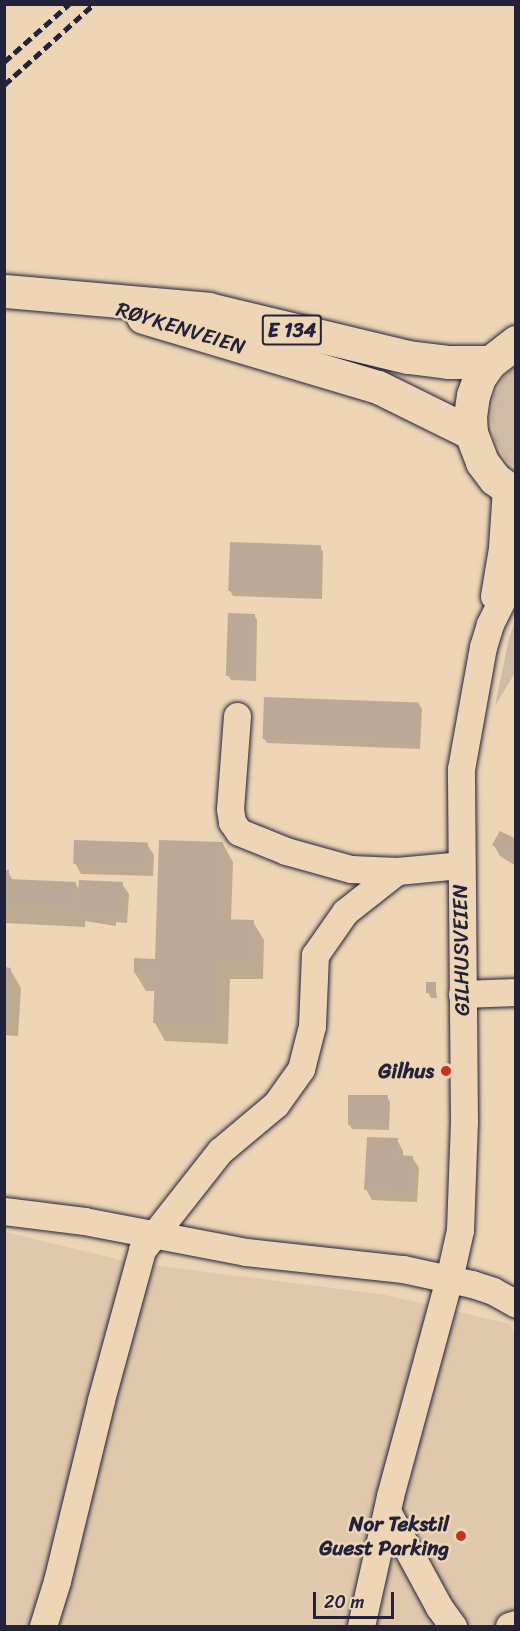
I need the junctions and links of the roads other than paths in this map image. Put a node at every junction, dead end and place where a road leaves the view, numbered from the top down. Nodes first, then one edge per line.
1 (4, 291) edge
2 (93, 301) junction
3 (516, 342) edge
4 (490, 362) junction
5 (471, 433) junction
6 (511, 491) edge
7 (516, 572) edge
8 (490, 624) junction
9 (237, 716) dead end
10 (460, 865) junction
11 (397, 871) junction
12 (516, 992) edge
13 (462, 994) junction
14 (4, 1211) edge
15 (153, 1233) junction
16 (449, 1279) junction
17 (516, 1304) edge
18 (388, 1513) junction
19 (516, 1624) edge
20 (43, 1626) edge
21 (361, 1626) edge
22 (453, 1626) edge
23 (509, 1626) edge

1 - 2 highway, RØYKENVEIEN / E 134
2 - 4 highway, RØYKENVEIEN / E 134
2 - 5 highway, RØYKENVEIEN / E 134
3 - 4 highway
4 - 5 highway
5 - 6 highway
6 - 8 street, GILHUSVEIEN
7 - 8 street, GILHUSVEIEN
8 - 10 street, GILHUSVEIEN
9 - 11 street
10 - 11 street
10 - 13 street, GILHUSVEIEN
11 - 15 street
12 - 13 street
13 - 16 street, GILHUSVEIEN
14 - 15 street
15 - 16 street
15 - 20 street
16 - 17 street
16 - 18 street, GILHUSVEIEN
18 - 21 street, GILHUSVEIEN
18 - 22 street
19 - 23 street

